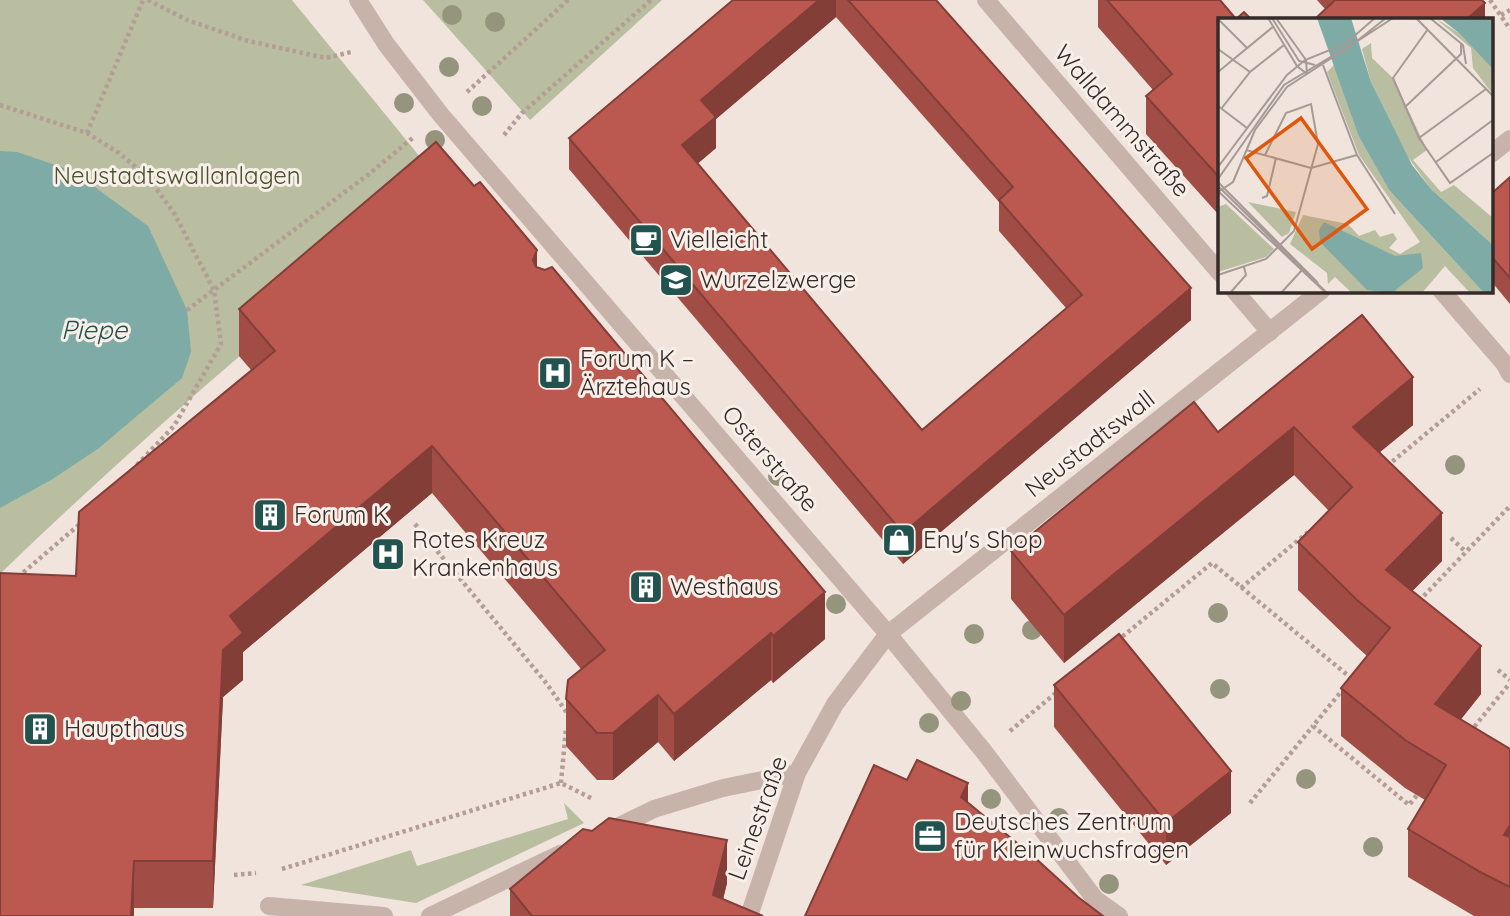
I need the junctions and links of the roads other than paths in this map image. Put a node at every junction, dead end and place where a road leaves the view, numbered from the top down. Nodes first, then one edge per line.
1 (358, 0) edge
2 (986, 0) edge
3 (1510, 139) edge
4 (1492, 153) edge
5 (1218, 271) edge
6 (581, 275) junction
7 (562, 290) edge
8 (1236, 292) edge
9 (1320, 292) edge
10 (1443, 292) edge
11 (1270, 332) junction
12 (1508, 371) edge
13 (888, 634) junction
14 (797, 773) junction
15 (269, 906) dead end
16 (384, 916) edge
17 (430, 916) edge
18 (749, 916) edge
19 (1119, 916) edge

1 - 6 street, Osterstraße
2 - 5 street, Walldammstraße
3 - 4 street
6 - 7 street
6 - 13 street, Osterstraße
8 - 11 street
9 - 11 street, Neustadtswall
10 - 12 street
11 - 13 street, Neustadtswall
13 - 14 street, Leinestraße
13 - 19 street, Osterstraße
14 - 17 street
14 - 18 street, Leinestraße
15 - 16 street

